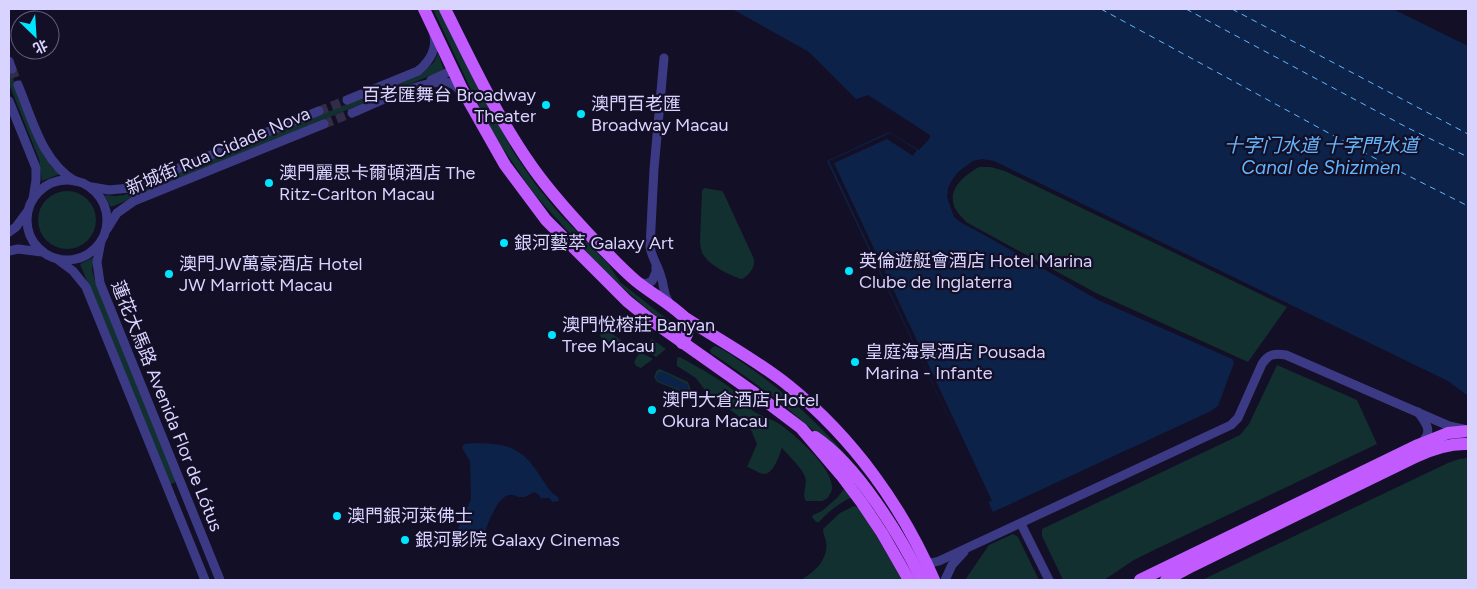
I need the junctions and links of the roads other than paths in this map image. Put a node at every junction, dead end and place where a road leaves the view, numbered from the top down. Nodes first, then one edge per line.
1 (424, 9) edge
2 (445, 9) edge
3 (433, 30) junction
4 (664, 58) dead end
5 (453, 70) junction
6 (18, 85) tunnel mouth
7 (415, 87) junction
8 (346, 100) tunnel mouth
9 (9, 101) edge
10 (470, 103) junction
11 (319, 111) tunnel mouth
12 (352, 113) tunnel mouth
13 (324, 124) tunnel mouth
14 (77, 182) junction
15 (89, 187) junction
16 (32, 201) junction
17 (28, 211) junction
18 (106, 231) junction
19 (9, 232) edge
20 (101, 241) junction
21 (9, 251) edge
22 (45, 253) junction
23 (57, 259) junction
24 (656, 266) junction
25 (636, 281) junction
26 (669, 303) junction
27 (684, 317) junction
28 (717, 339) junction
29 (682, 343) junction
30 (708, 362) junction
31 (1417, 412) junction
32 (801, 428) junction
33 (1468, 431) edge
34 (1418, 445) junction
35 (1468, 445) edge
36 (197, 523) junction
37 (1021, 524) junction
38 (968, 548) junction
39 (925, 560) junction
40 (1175, 563) junction
41 (1192, 566) junction
42 (205, 580) edge
43 (220, 580) edge
44 (909, 580) edge
45 (922, 580) edge
46 (934, 580) edge
47 (945, 580) edge
48 (1049, 580) edge
49 (1140, 580) edge
50 (1145, 580) edge
51 (1155, 580) edge
52 (1166, 580) edge
53 (1181, 580) edge

1 - 3 main road
2 - 25 main road
3 - 5 main road
3 - 8 street
4 - 24 street
5 - 7 street
5 - 10 main road
6 - 14 street
7 - 10 street
7 - 12 street
9 - 16 street
10 - 29 main road
11 - 15 street, 新城街 Rua Cidade Nova
13 - 18 street, 新城街 Rua Cidade Nova
14 - 15 street
14 - 16 street
15 - 18 street
16 - 17 street
17 - 19 street
17 - 22 street
18 - 20 street
20 - 23 street
20 - 36 street, 蓮花大馬路 Avenida Flor de Lótus
21 - 22 street
22 - 23 street
23 - 42 street, 蓮花大馬路 Avenida Flor de Lótus
24 - 25 street
24 - 26 street
25 - 26 main road
26 - 27 main road
27 - 28 main road
27 - 29 main road
28 - 30 main road
28 - 39 main road
29 - 30 main road
30 - 32 main road
31 - 33 street
31 - 34 street
31 - 37 street
32 - 44 main road
32 - 45 main road
33 - 34 main road
34 - 40 main road
35 - 41 main road
35 - 53 main road
36 - 42 street
36 - 43 street, 蓮花大馬路 Avenida Flor de Lótus
37 - 38 street
37 - 48 street
38 - 39 street
38 - 47 street
39 - 46 main road
40 - 49 main road
40 - 50 main road
41 - 51 main road
41 - 52 main road

